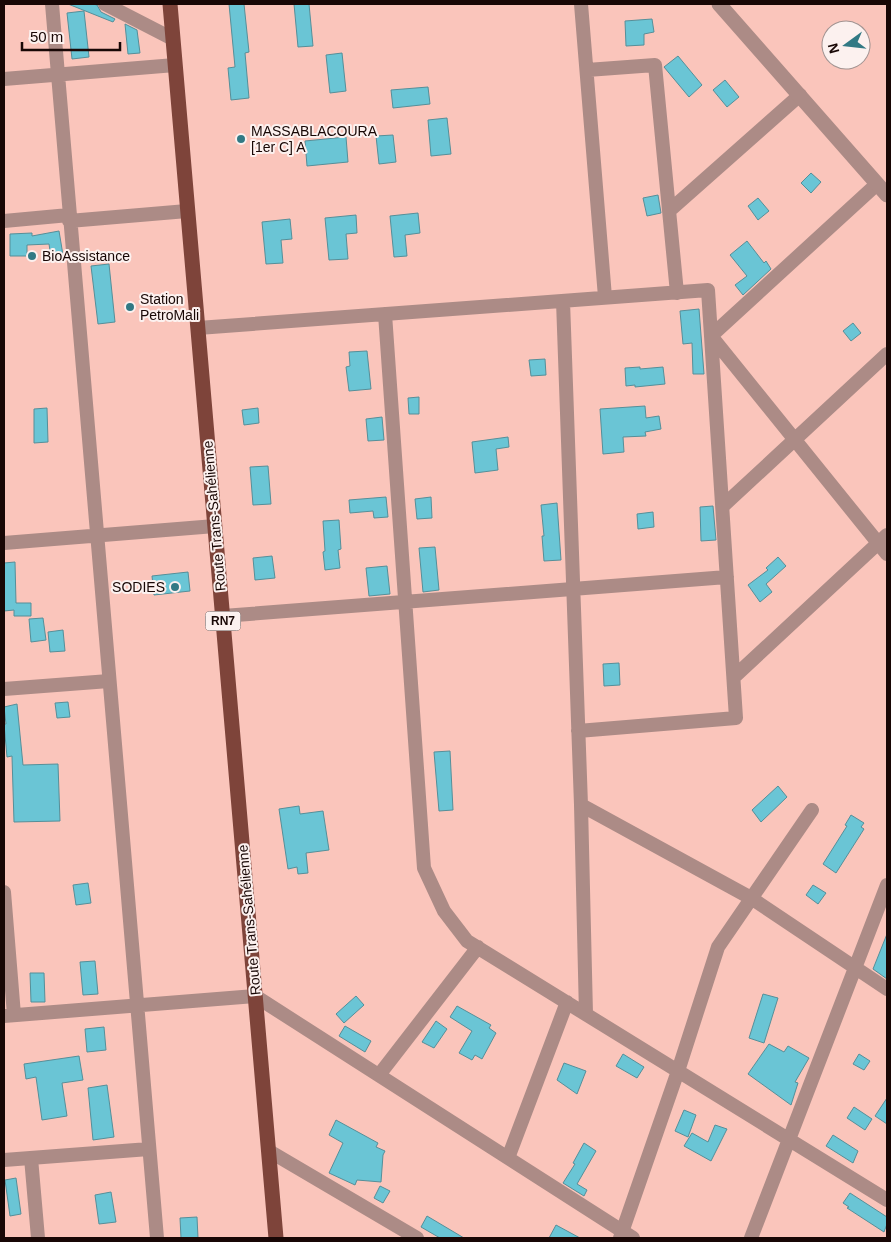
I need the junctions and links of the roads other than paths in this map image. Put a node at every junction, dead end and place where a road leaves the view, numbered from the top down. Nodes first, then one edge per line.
1 (52, 4) edge
2 (105, 4) edge
3 (170, 4) edge
4 (581, 4) edge
5 (719, 4) edge
6 (173, 39) junction
7 (175, 65) junction
8 (587, 70) junction
9 (56, 74) junction
10 (4, 79) edge
11 (800, 95) junction
12 (882, 189) edge
13 (188, 211) junction
14 (669, 211) junction
15 (69, 218) junction
16 (4, 221) edge
17 (677, 292) junction
18 (605, 297) junction
19 (563, 300) junction
20 (385, 314) junction
21 (198, 328) junction
22 (711, 336) junction
23 (887, 354) edge
24 (795, 439) junction
25 (722, 506) junction
26 (215, 526) junction
27 (96, 536) junction
28 (4, 543) edge
29 (884, 544) edge
30 (727, 577) junction
31 (573, 588) junction
32 (405, 602) junction
33 (223, 616) junction
34 (734, 677) junction
35 (109, 681) junction
36 (4, 689) edge
37 (578, 730) junction
38 (581, 805) junction
39 (812, 810) dead end
40 (887, 885) edge
41 (4, 892) edge
42 (751, 898) junction
43 (478, 947) junction
44 (855, 968) junction
45 (887, 989) edge
46 (256, 996) junction
47 (567, 1002) junction
48 (136, 1005) junction
49 (586, 1014) junction
50 (9, 1016) edge
51 (678, 1071) junction
52 (379, 1075) junction
53 (789, 1139) junction
54 (149, 1148) junction
55 (269, 1151) junction
56 (32, 1158) junction
57 (508, 1158) junction
58 (4, 1160) edge
59 (887, 1200) edge
60 (625, 1236) edge
61 (278, 1237) edge
62 (38, 1238) edge
63 (157, 1238) edge
64 (417, 1238) edge
65 (751, 1238) edge

1 - 9 street
2 - 6 street
3 - 6 highway, Route Trans-Sahélienne / RN7
4 - 8 street
5 - 11 street
6 - 7 highway, Route Trans-Sahélienne / RN7
7 - 9 street
7 - 13 highway, Route Trans-Sahélienne / RN7
8 - 14 street
8 - 18 street
9 - 10 street
9 - 15 street
11 - 12 street
11 - 14 street
12 - 22 street
13 - 15 street
13 - 21 highway, Route Trans-Sahélienne / RN7
14 - 17 street
15 - 16 street
15 - 27 street
17 - 18 street
17 - 22 street
18 - 19 street
19 - 20 street
19 - 31 street
20 - 21 street
20 - 32 street
21 - 26 highway, Route Trans-Sahélienne / RN7
22 - 24 street
22 - 25 street
23 - 24 street
24 - 25 street
24 - 29 street
25 - 30 street
26 - 27 street
26 - 33 highway, Route Trans-Sahélienne / RN7
27 - 28 street
27 - 35 street
29 - 34 street
30 - 31 street
30 - 34 street
31 - 32 street
31 - 37 street
32 - 33 street
32 - 43 street
33 - 46 highway, Route Trans-Sahélienne / RN7
34 - 37 street
35 - 36 street
35 - 48 street
37 - 38 street
38 - 42 street
38 - 49 street
39 - 42 street
40 - 44 street
41 - 50 street
42 - 44 street
42 - 51 street
43 - 47 street
43 - 52 street
44 - 45 street
44 - 53 street
46 - 48 street
46 - 52 street
46 - 55 highway, Route Trans-Sahélienne / RN7
47 - 49 street
47 - 57 street
48 - 50 street
48 - 54 street
49 - 51 street
51 - 53 street
51 - 60 street
52 - 57 street
53 - 59 street
53 - 65 street
54 - 56 street
54 - 63 street
55 - 61 highway, Route Trans-Sahélienne / RN7
55 - 64 street
56 - 58 street
56 - 62 street
57 - 60 street

